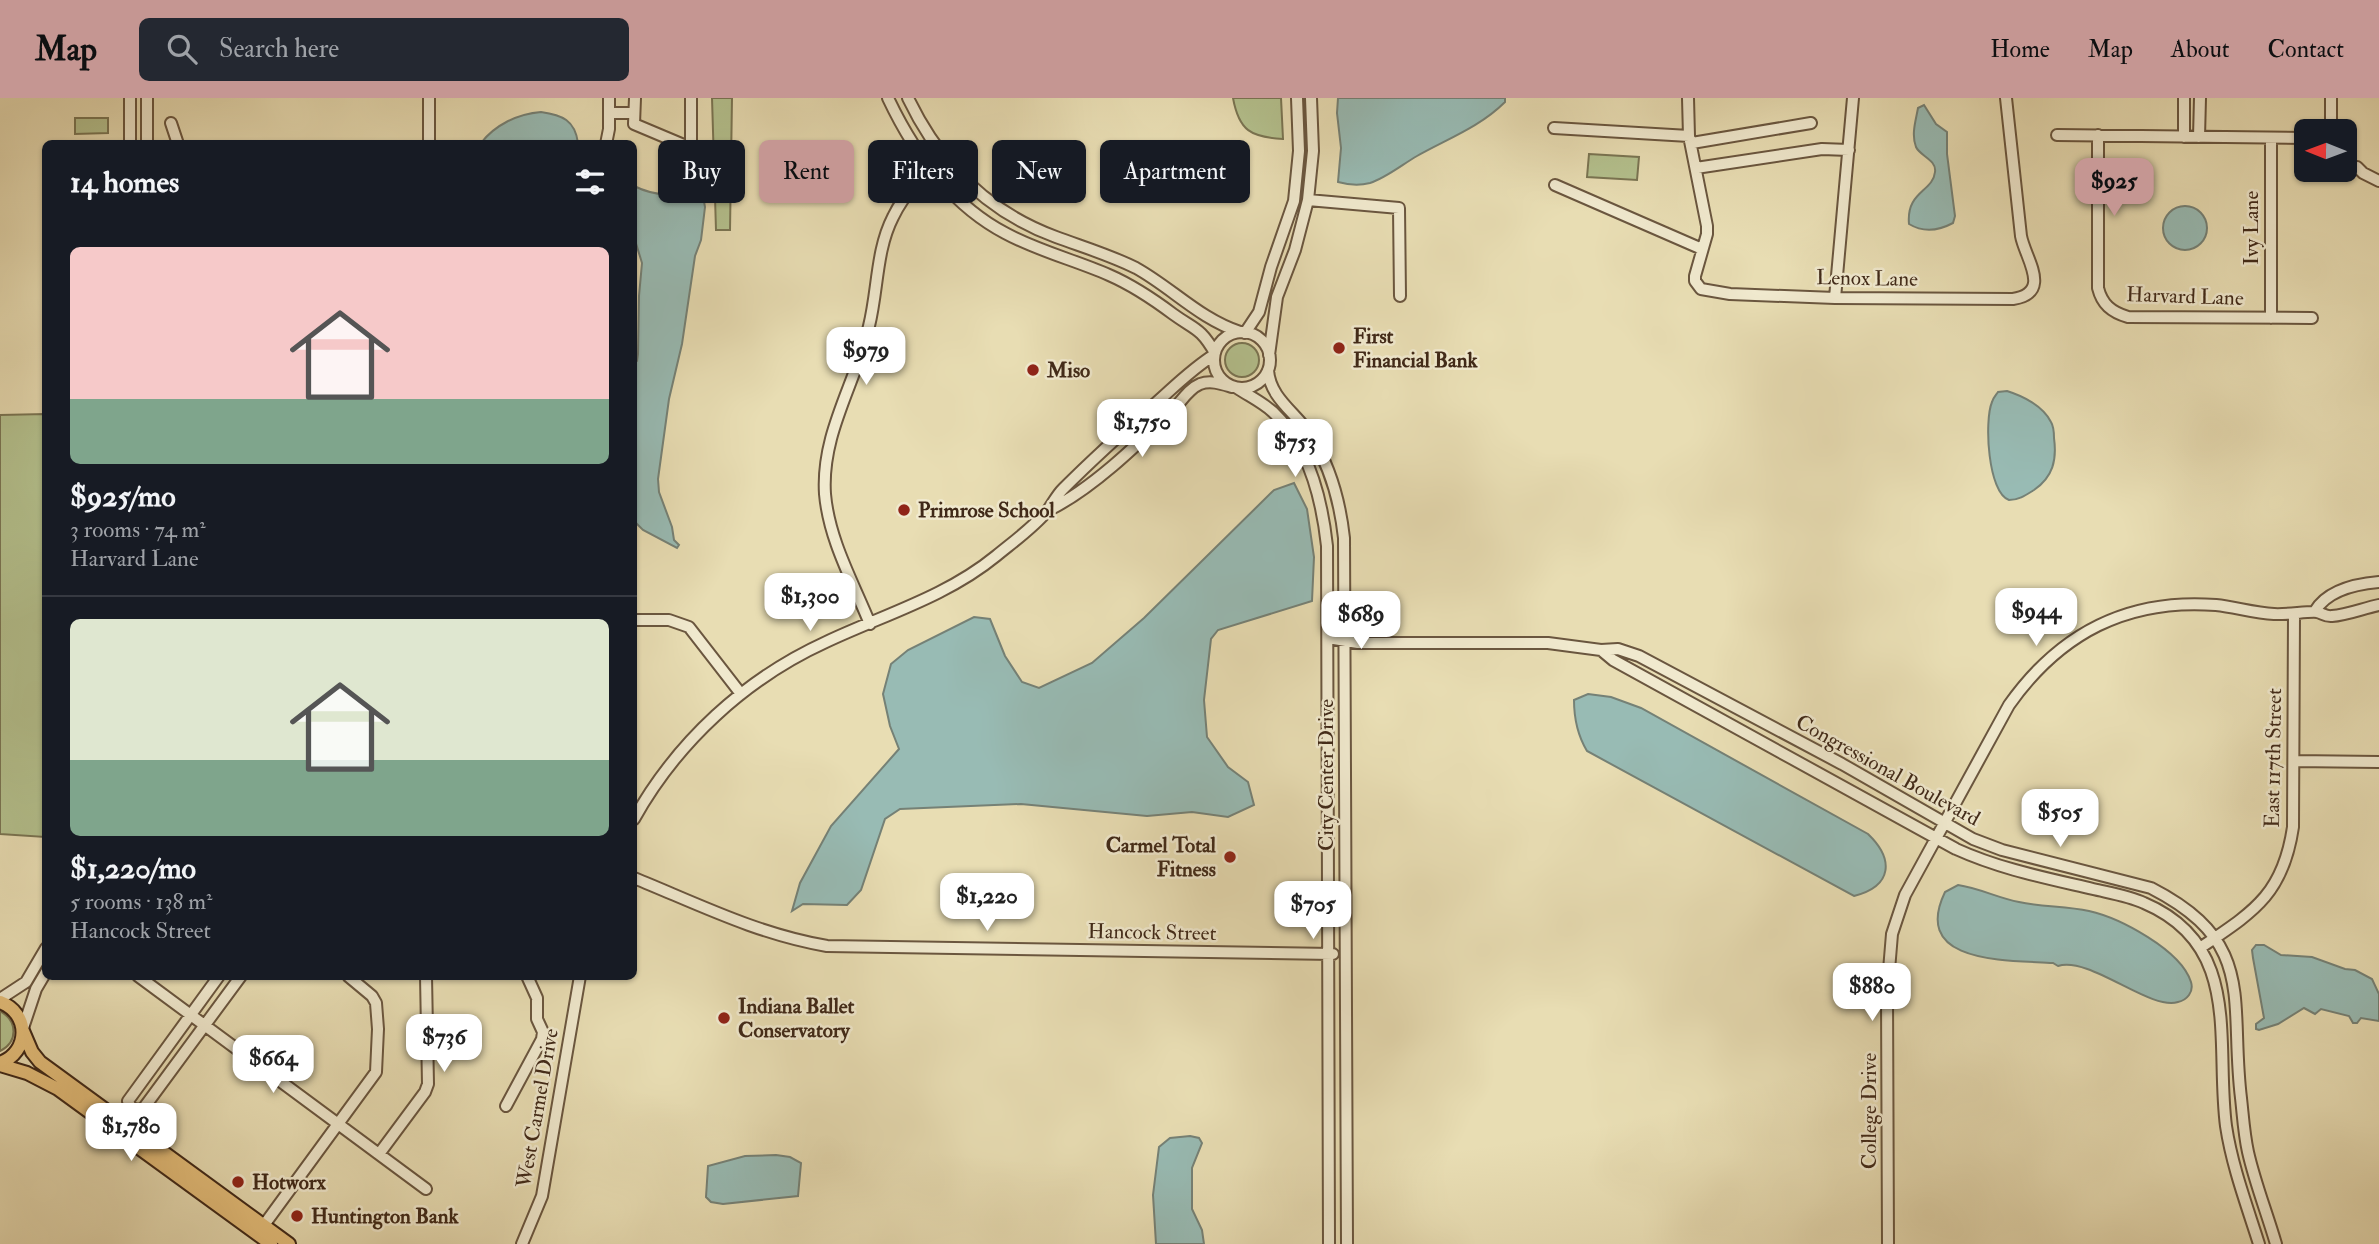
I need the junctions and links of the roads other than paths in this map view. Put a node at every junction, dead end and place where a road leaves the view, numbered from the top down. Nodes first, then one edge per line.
1 (130, 98) edge
2 (147, 98) edge
3 (429, 98) edge
4 (609, 98) edge
5 (635, 98) edge
6 (691, 98) edge
7 (888, 98) edge
8 (908, 98) edge
9 (1297, 98) edge
10 (1311, 98) edge
11 (1688, 98) edge
12 (1853, 98) edge
13 (2006, 98) edge
14 (2184, 98) edge
15 (2200, 98) edge
16 (2331, 98) edge
17 (609, 113) junction
18 (634, 113) junction
19 (2331, 119) edge
20 (171, 123) dead end
21 (1811, 123) dead end
22 (1554, 128) dead end
23 (2057, 135) dead end
24 (2098, 135) junction
25 (2184, 137) junction
26 (2199, 137) junction
27 (2271, 138) junction
28 (2294, 138) edge
29 (1690, 139) junction
30 (130, 140) edge
31 (147, 140) edge
32 (177, 140) edge
33 (429, 140) edge
34 (606, 140) edge
35 (911, 140) edge
36 (933, 140) edge
37 (1849, 150) junction
38 (2357, 167) edge
39 (1696, 168) junction
40 (2379, 181) edge
41 (1555, 185) dead end
42 (978, 192) edge
43 (1308, 200) junction
44 (901, 203) edge
45 (963, 203) edge
46 (1702, 249) junction
47 (1399, 296) dead end
48 (1835, 298) junction
49 (2271, 318) junction
50 (2312, 318) dead end
51 (1242, 332) junction
52 (1214, 354) junction
53 (1269, 355) junction
54 (1268, 370) junction
55 (1235, 387) junction
56 (1047, 511) junction
57 (2379, 582) edge
58 (2379, 605) edge
59 (2315, 611) junction
60 (2294, 615) junction
61 (637, 620) edge
62 (870, 624) junction
63 (1328, 638) junction
64 (1345, 640) junction
65 (1601, 650) junction
66 (741, 694) junction
67 (2294, 761) junction
68 (2379, 762) edge
69 (637, 814) edge
70 (1944, 822) junction
71 (1935, 839) junction
72 (637, 879) edge
73 (2216, 937) junction
74 (2200, 948) junction
75 (1329, 954) junction
76 (1346, 954) junction
77 (42, 955) edge
78 (42, 979) edge
79 (216, 980) edge
80 (238, 980) edge
81 (353, 980) edge
82 (426, 980) edge
83 (529, 980) edge
84 (579, 980) edge
85 (154, 981) edge
86 (0, 1001) edge
87 (190, 1015) junction
88 (204, 1025) junction
89 (23, 1029) junction
90 (0, 1064) edge
91 (506, 1106) dead end
92 (132, 1110) junction
93 (123, 1122) junction
94 (338, 1125) junction
95 (379, 1154) junction
96 (426, 1189) dead end
97 (264, 1225) junction
98 (271, 1244) edge
99 (289, 1244) edge
100 (522, 1244) edge
101 (1329, 1244) edge
102 (1347, 1244) edge
103 (1888, 1244) edge
104 (2259, 1244) edge
105 (2276, 1244) edge

1 - 30 street
2 - 31 street
3 - 33 street
4 - 17 street
5 - 18 street
6 - 18 street
7 - 35 street
8 - 36 street
9 - 51 street
10 - 43 street
11 - 29 street, Lenox Lane
12 - 37 street
13 - 48 street, Lenox Lane
14 - 25 street
15 - 26 street
16 - 19 street
17 - 18 street
17 - 34 street
20 - 32 street
21 - 29 street
22 - 29 street
23 - 24 street
24 - 25 street
24 - 49 street, Harvard Lane
25 - 26 street
26 - 27 street
27 - 28 street
27 - 49 street, Ivy Lane
29 - 39 street, Lenox Lane
37 - 39 street
37 - 48 street
38 - 40 street
39 - 46 street, Lenox Lane
41 - 46 street
42 - 51 street
43 - 47 street
43 - 53 street
44 - 62 street
45 - 52 street
46 - 48 street, Lenox Lane
49 - 50 street, Harvard Lane
51 - 52 street
51 - 53 street
52 - 55 street
52 - 56 street
53 - 54 street
54 - 55 street
54 - 64 street, City Center Drive
55 - 56 street
55 - 63 street, City Center Drive
56 - 62 street
57 - 59 street
58 - 59 street
59 - 60 street, College Drive
60 - 67 street, East 117th Street
60 - 70 street, College Drive
61 - 66 street
62 - 66 street
63 - 64 street, Congressional Boulevard
63 - 75 street, City Center Drive
64 - 65 street, Congressional Boulevard
64 - 76 street, City Center Drive
65 - 70 street, Congressional Boulevard
65 - 71 street, Congressional Boulevard
66 - 69 street
67 - 68 street
67 - 73 street, East 117th Street
70 - 71 street, College Drive
70 - 73 street, Congressional Boulevard
71 - 74 street, Congressional Boulevard
71 - 103 street, College Drive
72 - 75 street, Hancock Street
73 - 74 street, East 117th Street
73 - 105 street, Congressional Boulevard
74 - 104 street, Congressional Boulevard
75 - 76 street, Hancock Street
75 - 101 street, City Center Drive
76 - 102 street, City Center Drive
77 - 86 street
78 - 89 street
79 - 87 street
80 - 88 street
81 - 94 street
82 - 95 street
83 - 91 street
84 - 100 street, West Carmel Drive
85 - 87 street
86 - 89 main road
87 - 88 street
87 - 92 street
88 - 92 street
88 - 94 street
89 - 90 main road
89 - 93 main road
90 - 98 main road
92 - 93 street
93 - 97 main road
94 - 95 street
94 - 97 street
95 - 96 street
97 - 99 main road

